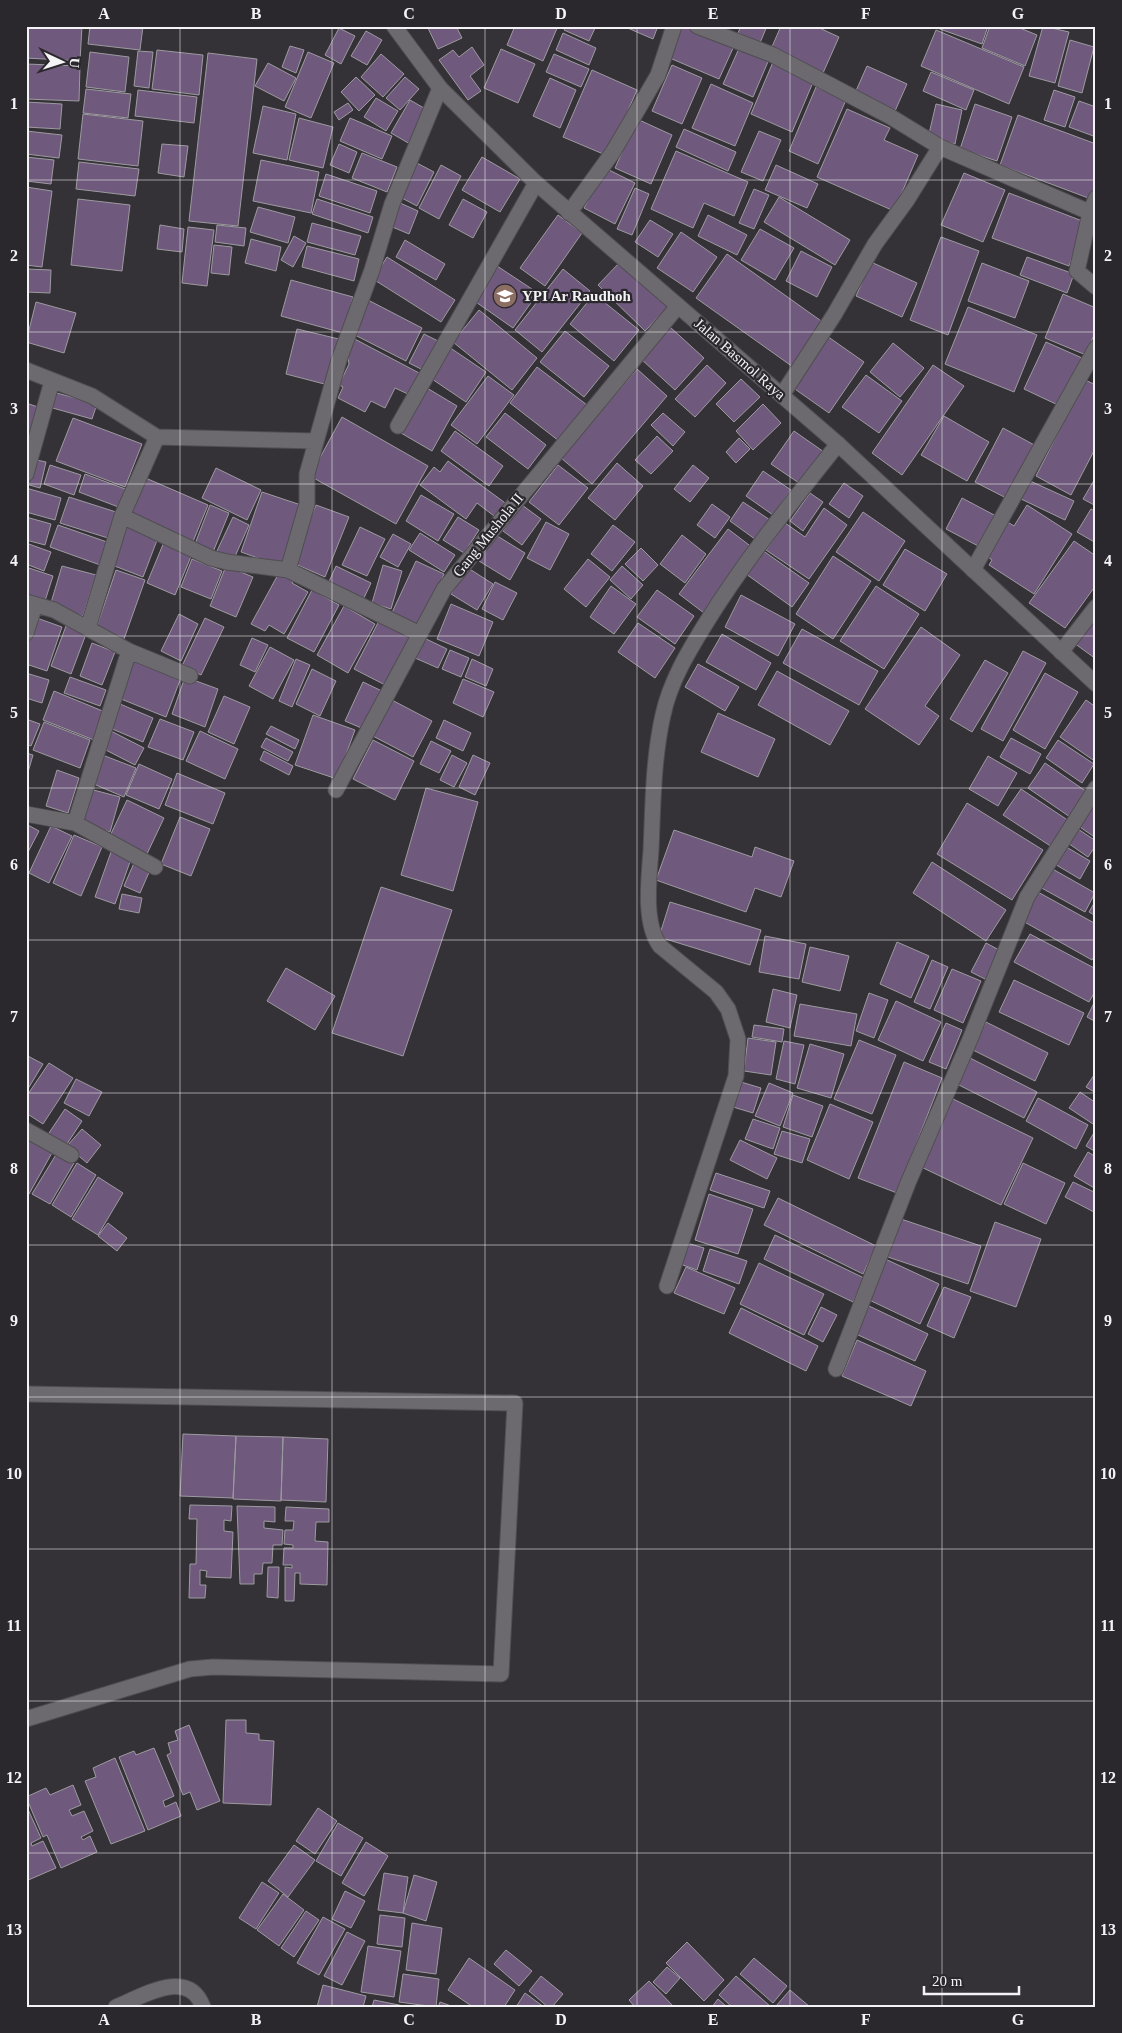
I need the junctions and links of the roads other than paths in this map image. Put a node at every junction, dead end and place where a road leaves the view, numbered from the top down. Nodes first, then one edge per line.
1 (394, 26) edge
2 (674, 26) edge
3 (697, 26) edge
4 (440, 88) junction
5 (940, 147) junction
6 (536, 183) junction
7 (1094, 209) edge
8 (569, 212) junction
9 (1096, 287) edge
10 (678, 306) junction
11 (1096, 348) edge
12 (26, 370) edge
13 (52, 381) junction
14 (782, 395) junction
15 (398, 426) dead end
16 (157, 437) junction
17 (316, 441) junction
18 (838, 444) junction
19 (26, 474) edge
20 (122, 516) junction
21 (288, 570) junction
22 (973, 570) junction
23 (31, 604) edge
24 (1096, 607) edge
25 (88, 628) junction
26 (26, 633) edge
27 (420, 634) junction
28 (129, 651) junction
29 (1060, 652) junction
30 (190, 676) dead end
31 (1096, 684) edge
32 (1096, 788) edge
33 (336, 790) dead end
34 (26, 814) edge
35 (75, 823) junction
36 (155, 867) dead end
37 (26, 1130) edge
38 (71, 1155) dead end
39 (667, 1286) dead end
40 (836, 1370) dead end
41 (26, 1394) edge
42 (26, 1719) edge
43 (116, 2007) edge
44 (203, 2007) edge

1 - 4 street, Jalan Basmol Raya
2 - 8 street
3 - 5 street
4 - 6 street, Jalan Basmol Raya
4 - 17 street
5 - 7 street
5 - 14 street
6 - 8 street, Jalan Basmol Raya
6 - 15 street
7 - 9 street
8 - 10 street, Jalan Basmol Raya
10 - 14 street, Jalan Basmol Raya
10 - 27 street, Gang Mushola II
11 - 22 street
12 - 13 street
13 - 16 street
13 - 19 street
14 - 18 street, Jalan Basmol Raya
16 - 17 street
16 - 20 street
17 - 21 street
18 - 22 street, Jalan Basmol Raya
18 - 39 street
20 - 21 street
20 - 25 street
21 - 27 street
22 - 29 street, Jalan Basmol Raya
23 - 25 street
23 - 26 street
24 - 29 street
25 - 28 street
27 - 33 street, Gang Mushola II
28 - 30 street
28 - 35 street
29 - 31 street, Jalan Basmol Raya
32 - 40 street
34 - 35 street
35 - 36 street
37 - 38 street
41 - 42 street
43 - 44 street

